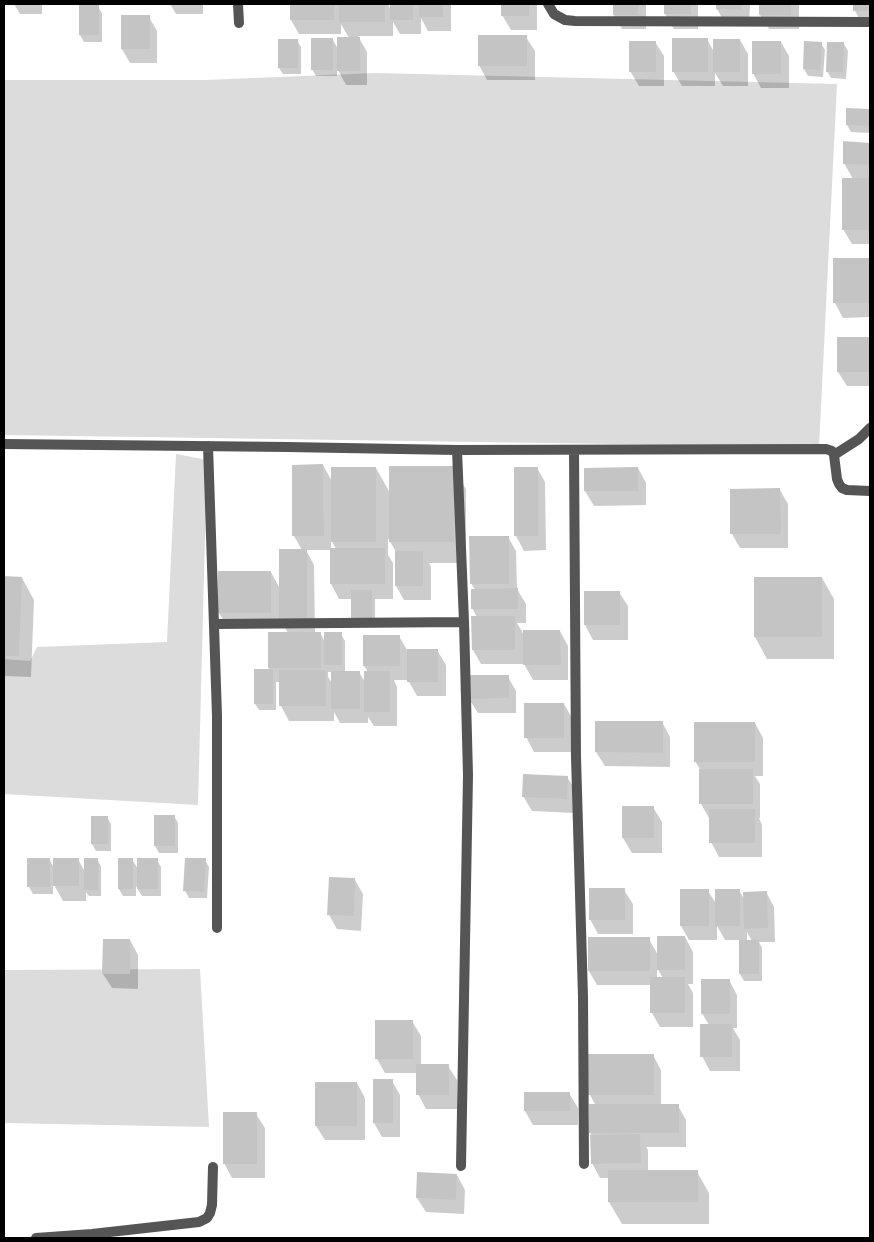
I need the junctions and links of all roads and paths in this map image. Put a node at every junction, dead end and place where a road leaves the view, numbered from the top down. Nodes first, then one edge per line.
1 (238, 4) edge
2 (548, 4) edge
3 (870, 22) edge
4 (239, 23) dead end
5 (870, 428) edge
6 (4, 444) edge
7 (208, 446) junction
8 (457, 450) junction
9 (574, 450) junction
10 (834, 455) junction
11 (870, 491) edge
12 (464, 622) junction
13 (214, 624) junction
14 (217, 928) dead end
15 (584, 1164) dead end
16 (461, 1166) dead end
17 (213, 1167) dead end
18 (36, 1238) edge

1 - 4 street
2 - 3 street
5 - 10 street
6 - 7 street
7 - 8 street
7 - 13 street
8 - 9 street
8 - 12 street
9 - 10 street
9 - 15 street
10 - 11 street
12 - 13 street
12 - 16 street
13 - 14 street
17 - 18 street

